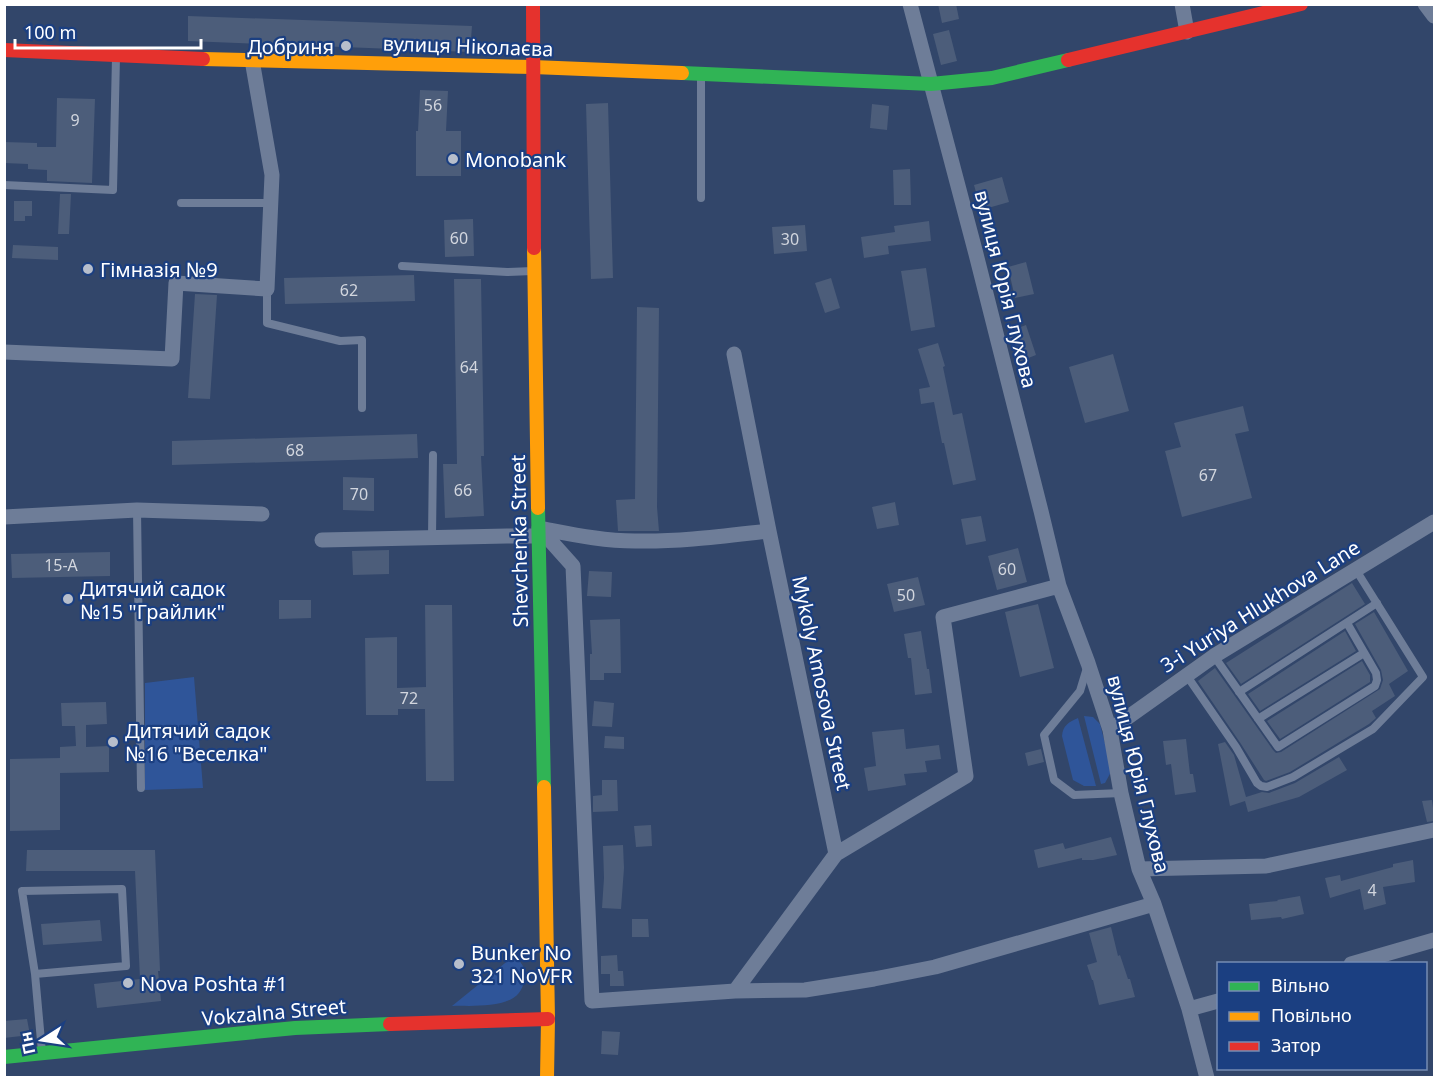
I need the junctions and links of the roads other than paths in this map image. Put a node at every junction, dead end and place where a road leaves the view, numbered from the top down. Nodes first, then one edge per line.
1 (533, 4) edge
2 (910, 4) edge
3 (1182, 4) edge
4 (1301, 4) edge
5 (1425, 4) edge
6 (1434, 16) edge
7 (1187, 32) junction
8 (4, 50) edge
9 (116, 55) junction
10 (252, 60) junction
11 (533, 67) junction
12 (701, 74) junction
13 (931, 84) junction
14 (4, 185) edge
15 (701, 198) dead end
16 (181, 203) dead end
17 (271, 203) junction
18 (402, 266) dead end
19 (534, 271) junction
20 (267, 289) junction
21 (4, 352) edge
22 (734, 354) dead end
23 (362, 408) dead end
24 (433, 455) dead end
25 (137, 510) junction
26 (262, 514) dead end
27 (4, 517) edge
28 (1434, 522) edge
29 (769, 531) junction
30 (539, 532) junction
31 (432, 537) junction
32 (322, 540) dead end
33 (1356, 570) junction
34 (1059, 586) junction
35 (1377, 603) junction
36 (1347, 622) junction
37 (1364, 652) junction
38 (1214, 656) junction
39 (1088, 663) junction
40 (1187, 676) junction
41 (1239, 692) junction
42 (1258, 719) junction
43 (1110, 730) junction
44 (141, 788) dead end
45 (1121, 793) junction
46 (1434, 830) edge
47 (836, 854) junction
48 (1139, 868) junction
49 (1154, 904) junction
50 (1434, 940) edge
51 (1355, 962) edge
52 (35, 974) junction
53 (735, 991) junction
54 (1217, 1001) edge
55 (1189, 1009) junction
56 (548, 1019) junction
57 (42, 1053) junction
58 (4, 1057) edge
59 (547, 1077) edge
60 (1207, 1077) edge

1 - 11 street, Shevchenka Street
2 - 13 street, вулиця Юрія Глухова
3 - 7 street
4 - 7 street, вулиця Ніколаєва
5 - 6 street
7 - 13 street, вулиця Ніколаєва
8 - 9 street, вулиця Ніколаєва
9 - 10 street, вулиця Ніколаєва
9 - 14 lane
10 - 11 street, вулиця Ніколаєва
10 - 17 street
11 - 12 street, вулиця Ніколаєва
11 - 19 street, Shevchenka Street
12 - 13 street, вулиця Ніколаєва
12 - 15 lane
13 - 34 street, вулиця Юрія Глухова
16 - 17 lane
17 - 20 street
18 - 19 lane
19 - 30 street, Shevchenka Street
20 - 21 street
20 - 23 lane
22 - 29 street, Mykoly Amosova Street
24 - 31 lane
25 - 26 street
25 - 27 street
25 - 44 lane
28 - 33 street, 3-i Yuriya Hlukhova Lane
29 - 30 street
29 - 47 street, Mykoly Amosova Street
30 - 31 street
30 - 53 street
30 - 56 street, Shevchenka Street
31 - 32 street
33 - 35 lane
33 - 38 street, 3-i Yuriya Hlukhova Lane
34 - 39 street, вулиця Юрія Глухова
34 - 47 street
35 - 36 lane
35 - 40 lane
36 - 37 lane
36 - 41 lane
37 - 42 lane
37 - 42 lane
38 - 40 street, 3-i Yuriya Hlukhova Lane
38 - 41 lane
39 - 43 street, вулиця Юрія Глухова
39 - 45 lane
40 - 43 street, 3-i Yuriya Hlukhova Lane
41 - 42 lane
43 - 45 street, вулиця Юрія Глухова
45 - 48 street, вулиця Юрія Глухова
46 - 48 street
47 - 53 street
48 - 49 street, вулиця Юрія Глухова
49 - 53 street
49 - 55 street, вулиця Юрія Глухова
50 - 51 street
52 - 52 lane
52 - 57 lane
54 - 55 street
55 - 60 street, вулиця Юрія Глухова
56 - 57 street, Vokzalna Street
56 - 59 street, Shevchenka Street
57 - 58 street, Vokzalna Street

